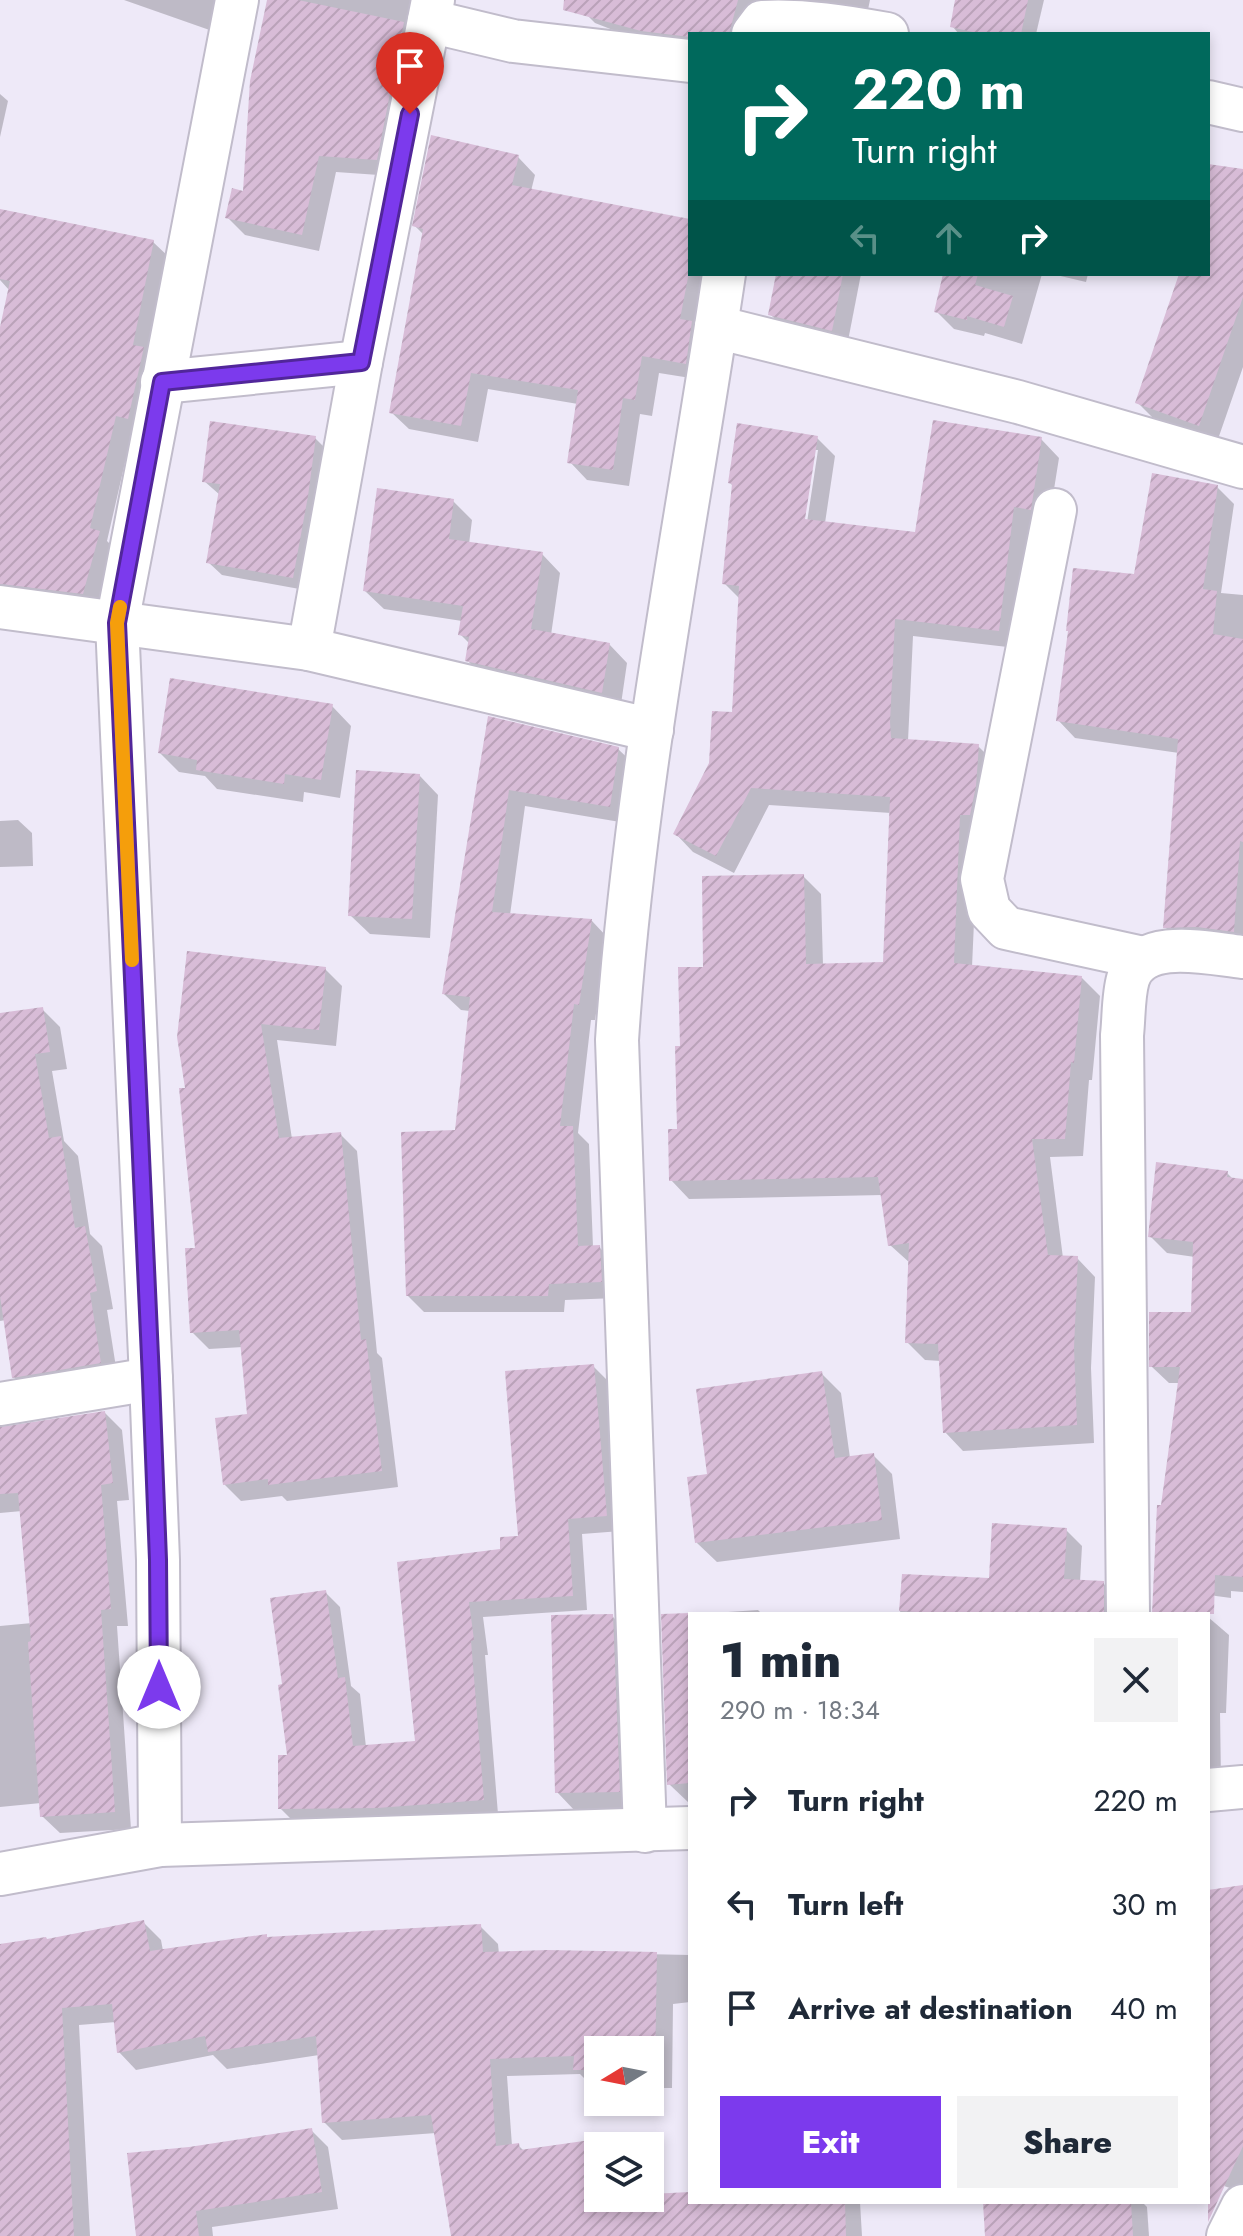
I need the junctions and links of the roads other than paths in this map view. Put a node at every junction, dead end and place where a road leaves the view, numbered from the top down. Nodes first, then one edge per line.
1 (237, 0) edge
2 (431, 10) edge
3 (758, 30) edge
4 (874, 32) edge
5 (688, 61) edge
6 (1210, 102) edge
7 (1243, 110) edge
8 (724, 276) edge
9 (716, 327) junction
10 (361, 362) junction
11 (162, 382) junction
12 (1243, 467) edge
13 (1055, 510) dead end
14 (0, 607) edge
15 (117, 623) junction
16 (309, 649) junction
17 (652, 730) junction
18 (1243, 957) edge
19 (1143, 958) junction
20 (151, 1379) junction
21 (0, 1404) edge
22 (1128, 1612) edge
23 (1243, 1787) edge
24 (1210, 1790) edge
25 (688, 1828) edge
26 (645, 1831) junction
27 (160, 1845) junction
28 (0, 1874) edge
29 (1243, 2206) edge
30 (1228, 2236) edge

1 - 11 street
2 - 5 street
2 - 10 street
3 - 4 street
6 - 7 street
8 - 9 street
9 - 12 street
9 - 17 street
10 - 11 street
10 - 16 street
11 - 15 street
13 - 19 street
14 - 15 street
15 - 16 street
15 - 20 street
16 - 17 street
17 - 26 street
18 - 19 street
19 - 22 street
20 - 21 street
20 - 27 street
23 - 24 street
25 - 26 street
26 - 27 street
27 - 28 street
29 - 30 street

